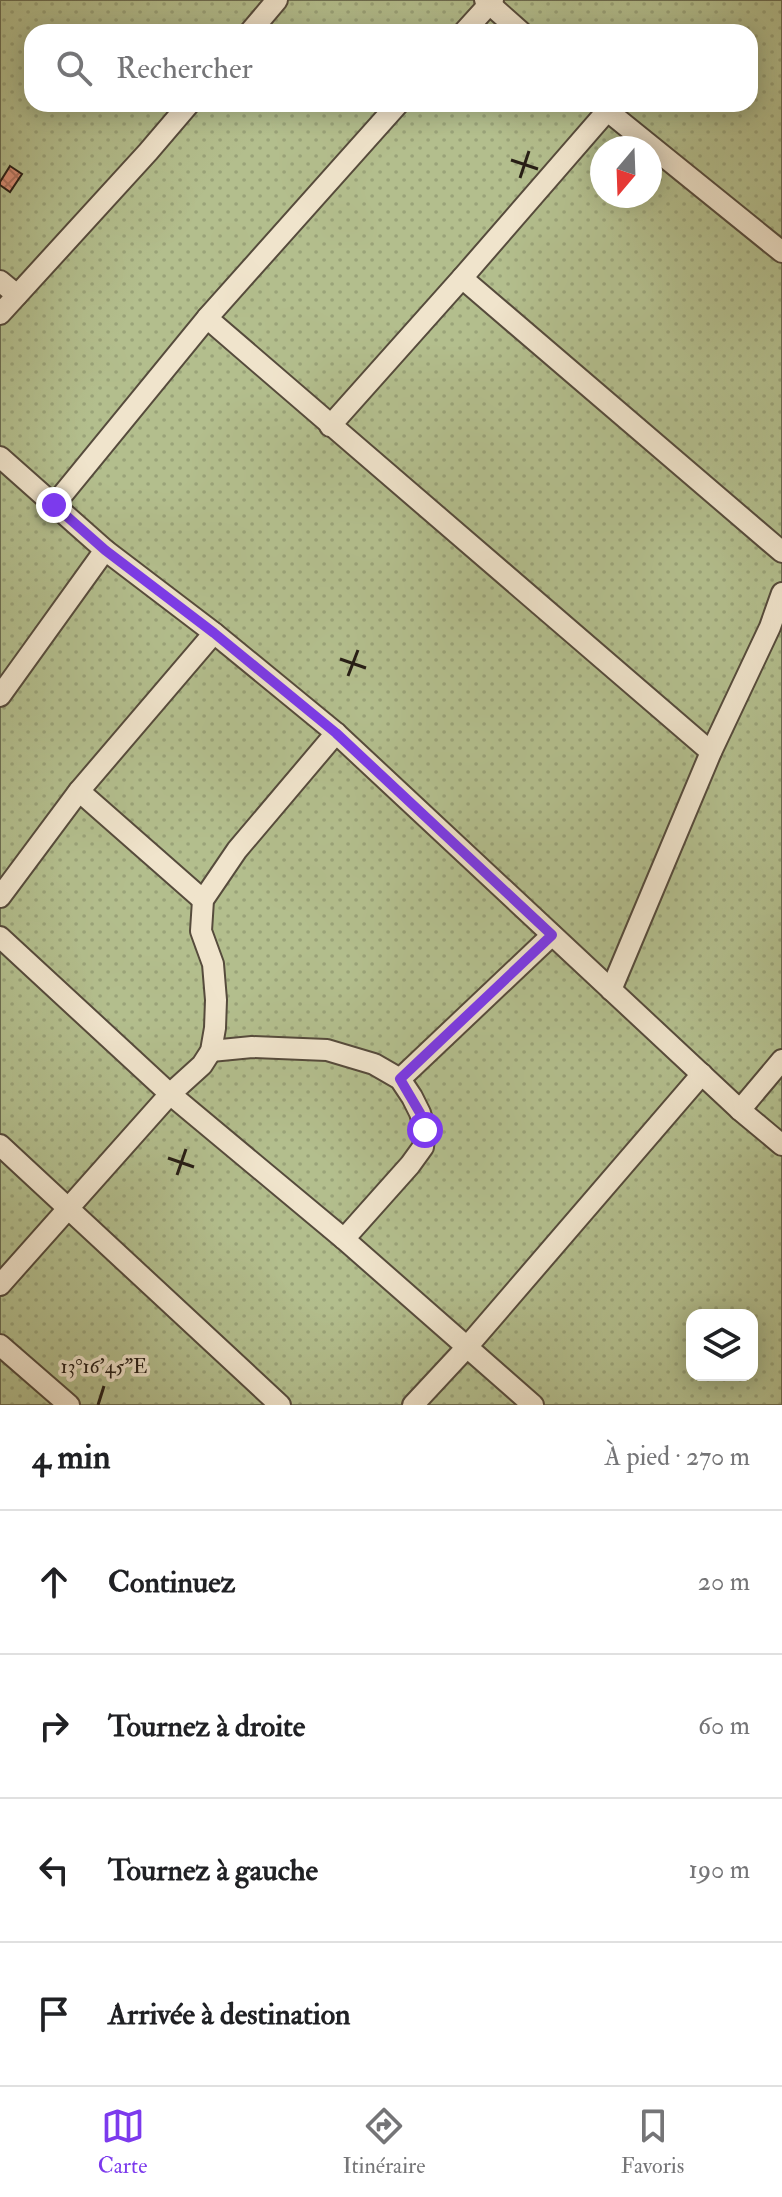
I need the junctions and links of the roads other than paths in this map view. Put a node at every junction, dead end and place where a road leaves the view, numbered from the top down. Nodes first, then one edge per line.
1 (277, 0) edge
2 (489, 1) edge
3 (257, 24) edge
4 (470, 24) edge
5 (513, 24) edge
6 (182, 112) edge
7 (391, 112) edge
8 (600, 112) edge
9 (608, 112) edge
10 (782, 252) edge
11 (462, 278) junction
12 (0, 281) edge
13 (17, 295) junction
14 (0, 314) edge
15 (207, 318) junction
16 (330, 426) junction
17 (0, 457) edge
18 (54, 505) junction
19 (105, 550) junction
20 (782, 552) edge
21 (782, 593) edge
22 (214, 633) junction
23 (0, 696) edge
24 (336, 733) junction
25 (711, 752) junction
26 (79, 791) junction
27 (0, 897) edge
28 (203, 900) junction
29 (552, 935) junction
30 (0, 937) edge
31 (611, 990) junction
32 (211, 1051) junction
33 (782, 1060) edge
34 (702, 1074) junction
35 (400, 1079) junction
36 (170, 1094) junction
37 (740, 1110) junction
38 (0, 1145) edge
39 (782, 1145) edge
40 (69, 1208) junction
41 (344, 1239) junction
42 (0, 1285) edge
43 (0, 1345) edge
44 (467, 1347) junction
45 (69, 1405) edge
46 (280, 1405) edge
47 (413, 1405) edge
48 (533, 1405) edge

1 - 3 street
2 - 4 street
2 - 5 street
6 - 13 street
7 - 15 street
8 - 11 street
9 - 10 street
11 - 16 street
11 - 20 street
12 - 13 street
13 - 14 street
15 - 16 street
15 - 18 street
16 - 25 street
17 - 18 street
18 - 19 street
19 - 22 street
19 - 23 street
21 - 25 street
22 - 24 street
22 - 26 street
24 - 28 street
24 - 29 street
25 - 31 street
26 - 27 street
26 - 28 street
28 - 32 street
29 - 31 street
29 - 35 street
30 - 36 street
31 - 34 street
32 - 35 street
32 - 36 street
33 - 37 street
34 - 37 street
34 - 44 street
35 - 41 street
36 - 40 street
36 - 41 street
37 - 39 street
38 - 40 street
40 - 42 street
40 - 46 street
41 - 44 street
43 - 45 street
44 - 47 street
44 - 48 street

